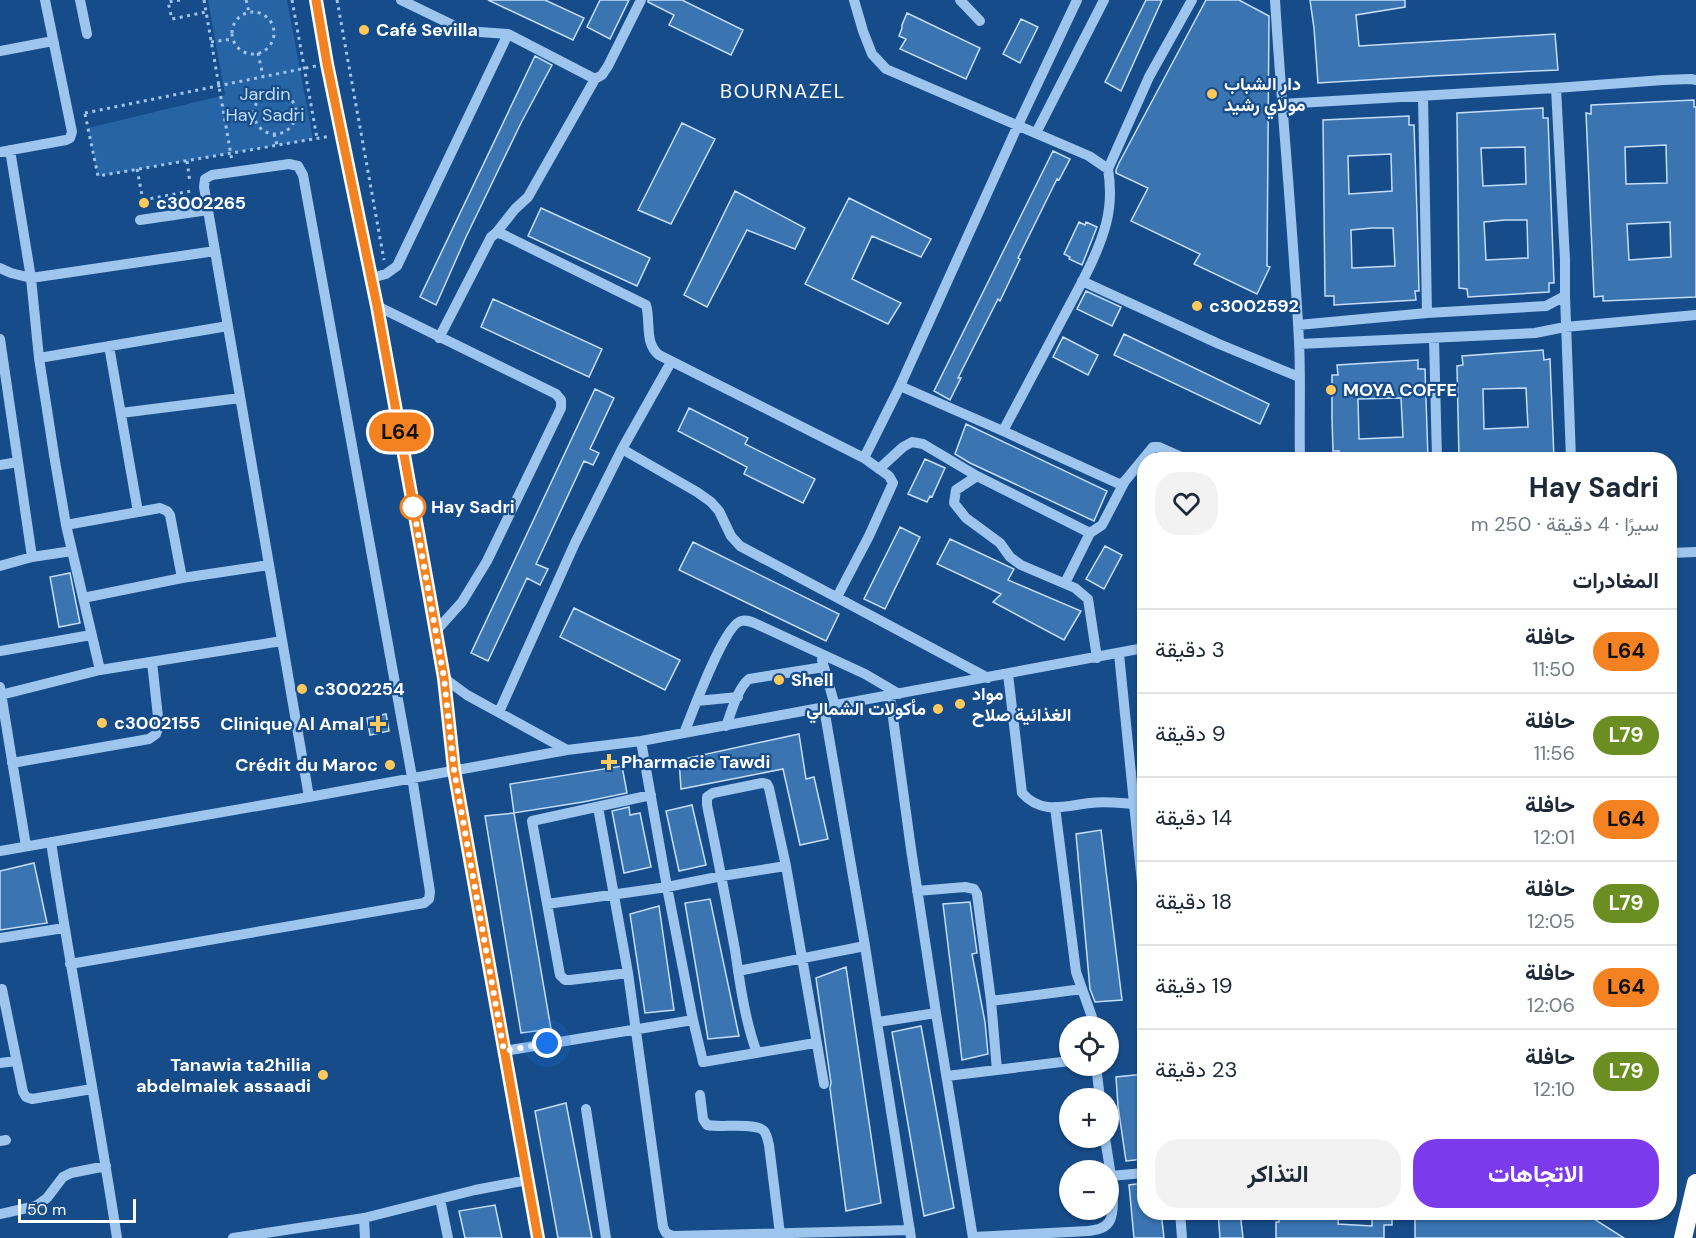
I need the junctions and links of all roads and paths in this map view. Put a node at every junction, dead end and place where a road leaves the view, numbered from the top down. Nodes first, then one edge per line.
1 (45, 0) edge
2 (80, 0) edge
3 (180, 0) edge
4 (204, 0) edge
5 (246, 0) edge
6 (292, 0) edge
7 (316, 0) edge
8 (337, 0) edge
9 (401, 0) edge
10 (641, 0) edge
11 (854, 0) edge
12 (960, 0) edge
13 (1077, 0) edge
14 (1104, 0) edge
15 (1192, 0) edge
16 (1275, 0) edge
17 (206, 12) junction
18 (249, 12) junction
19 (980, 21) dead end
20 (87, 34) dead end
21 (508, 34) junction
22 (233, 39) junction
23 (53, 41) junction
24 (211, 42) junction
25 (0, 51) edge
26 (258, 53) junction
27 (304, 69) junction
28 (263, 76) junction
29 (595, 79) junction
30 (1696, 80) edge
31 (219, 85) junction
32 (1556, 88) junction
33 (1423, 96) junction
34 (1281, 104) junction
35 (85, 114) junction
36 (254, 114) junction
37 (69, 117) junction
38 (225, 119) junction
39 (1018, 125) junction
40 (1036, 133) junction
41 (274, 134) junction
42 (277, 145) junction
43 (5, 151) edge
44 (231, 153) junction
45 (137, 169) junction
46 (1108, 169) junction
47 (235, 172) junction
48 (191, 192) dead end
49 (143, 200) junction
50 (208, 210) junction
51 (143, 219) joint
52 (496, 233) junction
53 (215, 251) junction
54 (0, 268) edge
55 (386, 274) junction
56 (31, 278) junction
57 (371, 278) junction
58 (1082, 281) junction
59 (1565, 296) junction
60 (377, 306) junction
61 (1427, 313) junction
62 (1696, 315) edge
63 (1298, 325) junction
64 (228, 326) junction
65 (1565, 327) junction
66 (439, 338) junction
67 (0, 339) edge
68 (1434, 339) junction
69 (1299, 344) junction
70 (109, 346) junction
71 (39, 358) junction
72 (671, 362) junction
73 (1299, 377) junction
74 (900, 386) junction
75 (240, 398) junction
76 (121, 413) junction
77 (1003, 430) junction
78 (622, 448) junction
79 (1150, 452) edge
80 (1170, 452) edge
81 (1300, 452) edge
82 (1437, 452) edge
83 (1571, 452) edge
84 (864, 458) junction
85 (18, 462) junction
86 (0, 465) edge
87 (1137, 467) edge
88 (879, 469) junction
89 (977, 476) junction
90 (1125, 481) junction
91 (138, 512) junction
92 (66, 525) junction
93 (1090, 533) junction
94 (72, 550) junction
95 (1696, 552) edge
96 (1677, 553) edge
97 (32, 557) junction
98 (269, 565) junction
99 (0, 566) edge
100 (182, 578) junction
101 (1065, 583) junction
102 (837, 597) junction
103 (83, 598) junction
104 (435, 632) junction
105 (91, 636) junction
106 (282, 641) junction
107 (1137, 650) edge
108 (0, 651) edge
109 (820, 654) junction
110 (1119, 654) junction
111 (1097, 658) junction
112 (153, 662) junction
113 (824, 667) junction
114 (100, 670) junction
115 (1008, 674) junction
116 (444, 678) junction
117 (988, 678) junction
118 (1, 691) edge
119 (895, 695) junction
120 (738, 697) junction
121 (697, 701) junction
122 (830, 707) junction
123 (499, 712) junction
124 (726, 726) junction
125 (684, 733) junction
126 (641, 741) junction
127 (567, 750) junction
128 (12, 763) junction
129 (454, 770) junction
130 (412, 777) junction
131 (651, 795) junction
132 (309, 797) junction
133 (1134, 804) junction
134 (598, 807) junction
135 (1055, 807) junction
136 (1137, 828) edge
137 (51, 842) junction
138 (26, 846) junction
139 (0, 851) edge
140 (786, 866) junction
141 (722, 876) junction
142 (667, 887) junction
143 (918, 891) junction
144 (613, 894) junction
145 (547, 904) junction
146 (64, 928) junction
147 (0, 939) edge
148 (865, 946) junction
149 (801, 959) junction
150 (70, 964) junction
151 (738, 970) junction
152 (628, 973) junction
153 (2, 989) dead end
154 (1082, 989) junction
155 (991, 1001) junction
156 (936, 1014) junction
157 (1092, 1016) edge
158 (693, 1020) junction
159 (878, 1022) junction
160 (635, 1028) junction
161 (815, 1043) junction
162 (504, 1051) junction
163 (757, 1053) junction
164 (16, 1061) junction
165 (1059, 1062) edge
166 (0, 1063) edge
167 (997, 1070) junction
168 (947, 1076) junction
169 (824, 1084) dead end
170 (92, 1089) junction
171 (699, 1095) dead end
172 (586, 1109) dead end
173 (106, 1166) junction
174 (1137, 1174) edge
175 (1119, 1175) edge
176 (528, 1180) junction
177 (1696, 1183) edge
178 (440, 1199) junction
179 (0, 1214) edge
180 (364, 1218) junction
181 (1109, 1220) edge
182 (1181, 1220) edge
183 (780, 1234) junction
184 (910, 1234) edge
185 (449, 1237) edge
186 (973, 1237) edge
187 (117, 1238) edge
188 (233, 1238) edge
189 (365, 1238) edge
190 (538, 1238) edge
191 (606, 1238) edge
192 (1182, 1238) edge
193 (1683, 1238) edge

1 - 23 street
2 - 20 street
3 - 17 path
4 - 17 path
5 - 18 path
6 - 27 path
7 - 57 street
8 - 55 path
9 - 21 street
10 - 29 street
11 - 39 street
12 - 19 street
13 - 39 street
14 - 40 street
15 - 46 street
16 - 34 street
17 - 24 path
18 - 22 path
18 - 26 path
21 - 29 street
21 - 55 street
22 - 24 path
22 - 26 path
23 - 25 street
23 - 37 street
24 - 31 path
26 - 28 path
27 - 28 path
27 - 42 path
28 - 31 path
29 - 52 street
30 - 32 street
31 - 35 path
31 - 38 path
32 - 33 street
32 - 59 street
33 - 34 street
33 - 61 street
34 - 63 street
35 - 37 path
35 - 45 path
36 - 38 path
36 - 41 path
36 - 41 path
37 - 43 street
38 - 44 path
39 - 40 street
39 - 74 street
40 - 46 street
41 - 42 path
42 - 44 path
43 - 56 street
44 - 45 path
44 - 47 path
45 - 49 path
46 - 58 street
47 - 50 street
47 - 130 street
48 - 49 path
49 - 51 path
50 - 51 street
50 - 53 street
52 - 66 street
52 - 72 street
53 - 56 street
53 - 64 street
54 - 56 street
55 - 57 street
56 - 71 street
57 - 60 street
58 - 73 street
58 - 77 street
59 - 61 street
59 - 65 street
60 - 66 street
60 - 104 street
61 - 63 street
62 - 65 street
63 - 69 street
64 - 70 street
64 - 75 street
65 - 68 street
65 - 83 street
66 - 104 street
67 - 85 street
68 - 69 street
68 - 82 street
69 - 73 street
70 - 71 street
70 - 76 street
71 - 92 street
72 - 78 street
72 - 84 street
73 - 81 street
74 - 77 street
74 - 84 street
75 - 76 street
75 - 98 street
76 - 91 street
77 - 90 street
78 - 102 street
78 - 123 street
79 - 80 street
84 - 88 street
85 - 86 street
85 - 97 street
87 - 90 street
88 - 89 street
88 - 102 street
89 - 93 street
89 - 101 street
90 - 93 street
91 - 92 street
91 - 100 street
92 - 94 street
93 - 101 street
94 - 97 street
94 - 103 street
95 - 96 street
97 - 99 street
98 - 100 street
98 - 106 street
100 - 103 street
101 - 111 street
102 - 117 street
103 - 105 street
104 - 116 street
105 - 108 street
105 - 114 street
106 - 112 street
106 - 132 street
107 - 110 street
109 - 113 street
109 - 119 street
109 - 121 street
110 - 111 street
110 - 133 street
111 - 115 street
112 - 114 street
112 - 128 street
113 - 120 street
113 - 122 street
114 - 118 street
115 - 117 street
115 - 135 street
116 - 123 street
116 - 129 street
117 - 119 street
118 - 128 street
119 - 122 street
119 - 143 street
120 - 121 street
120 - 124 street
121 - 125 street
122 - 124 street
122 - 148 street
123 - 127 street
124 - 125 street
125 - 126 street
126 - 127 street
126 - 131 street
127 - 129 street
128 - 138 street
129 - 130 street
129 - 162 street
130 - 132 street
130 - 150 street
131 - 134 street
131 - 142 street
132 - 137 street
133 - 135 street
133 - 136 street
134 - 144 street
134 - 145 street
135 - 154 street
137 - 138 street
137 - 146 street
138 - 139 street
140 - 141 street
140 - 141 street
140 - 149 street
141 - 142 street
141 - 151 street
142 - 144 street
142 - 158 street
143 - 155 street
143 - 156 street
144 - 145 street
144 - 152 street
145 - 152 street
146 - 147 street
146 - 150 street
148 - 149 street
148 - 159 street
149 - 151 street
149 - 161 street
150 - 170 street
151 - 163 street
152 - 160 street
153 - 164 street
154 - 155 street
154 - 157 street
155 - 167 street
156 - 159 street
156 - 168 street
158 - 160 street
158 - 163 street
159 - 184 street
160 - 162 street
160 - 183 street
161 - 163 street
161 - 169 street
162 - 176 street
164 - 166 street
164 - 170 street
165 - 167 street
167 - 168 street
168 - 186 street
170 - 173 street
171 - 183 street
172 - 191 street
173 - 179 street
173 - 187 street
174 - 175 street
176 - 178 street
176 - 190 street
177 - 193 highway
178 - 180 street
178 - 185 street
180 - 188 street
180 - 189 street
181 - 186 street
182 - 192 street
183 - 184 street

